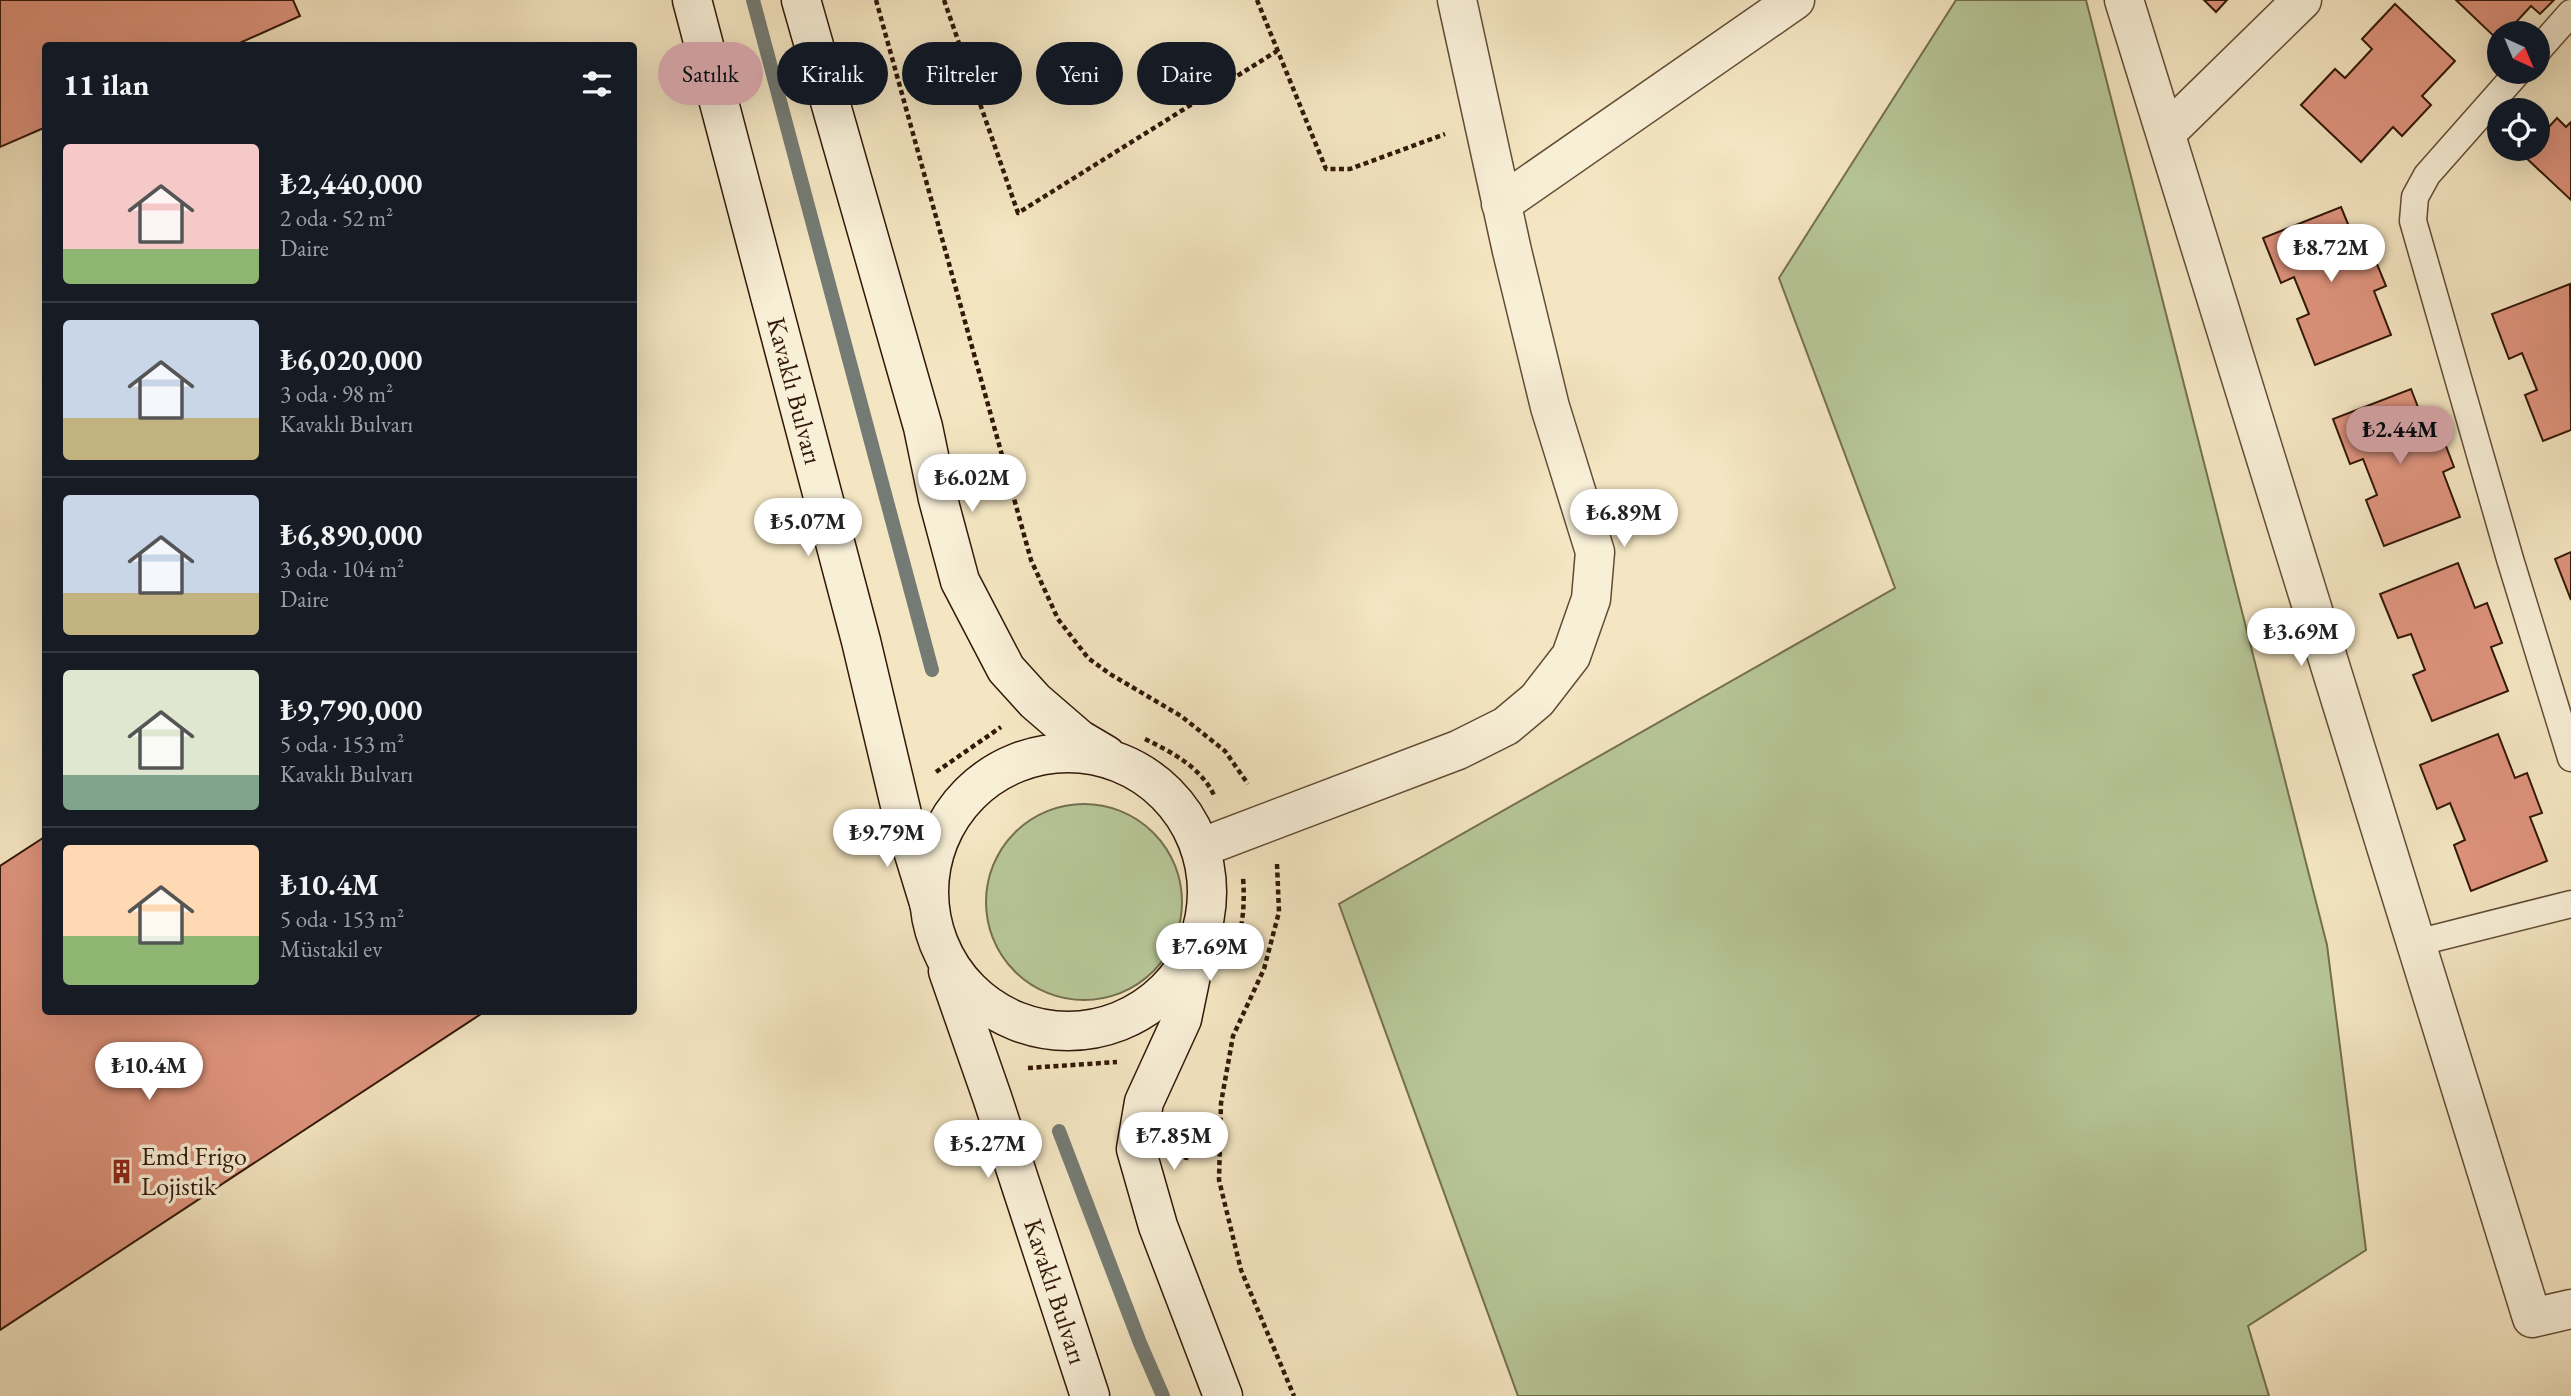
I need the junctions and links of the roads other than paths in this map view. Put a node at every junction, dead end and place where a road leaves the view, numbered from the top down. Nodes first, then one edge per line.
1 (692, 0) edge
2 (801, 0) edge
3 (1457, 0) edge
4 (1795, 0) edge
5 (2124, 0) edge
6 (2302, 0) edge
7 (2571, 13) edge
8 (2550, 37) edge
9 (2508, 84) edge
10 (2167, 132) junction
11 (1501, 204) junction
12 (1111, 758) junction
13 (2571, 758) edge
14 (1200, 848) junction
15 (929, 903) junction
16 (2571, 904) edge
17 (2416, 943) junction
18 (939, 946) junction
19 (1196, 951) junction
20 (2571, 1309) edge
21 (1090, 1396) edge
22 (1223, 1396) edge

1 - 15 main road, Kavaklı Bulvarı
2 - 12 main road, Kavaklı Bulvarı
3 - 11 main road
4 - 11 main road
5 - 10 main road
6 - 10 main road
7 - 8 lane
9 - 13 lane
10 - 17 main road
11 - 14 main road
12 - 14 main road, Kavaklı Bulvarı
12 - 15 main road, Kavaklı Bulvarı
14 - 19 main road, Kavaklı Bulvarı
15 - 18 main road, Kavaklı Bulvarı
16 - 17 lane
17 - 20 main road
18 - 19 main road, Kavaklı Bulvarı
18 - 21 main road, Kavaklı Bulvarı
19 - 22 main road, Kavaklı Bulvarı

